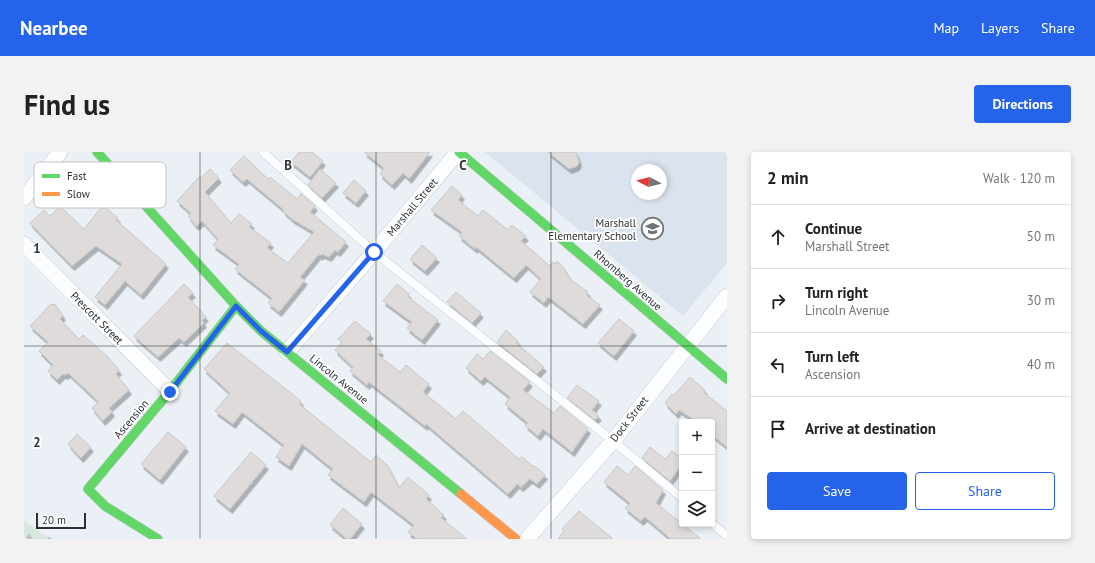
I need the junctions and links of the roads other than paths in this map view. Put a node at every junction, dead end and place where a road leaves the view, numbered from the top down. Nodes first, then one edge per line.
1 (60, 152) edge
2 (97, 152) edge
3 (262, 152) edge
4 (458, 152) edge
5 (52, 162) edge
6 (106, 162) edge
7 (34, 185) edge
8 (24, 198) edge
9 (148, 208) edge
10 (24, 244) edge
11 (374, 252) junction
12 (727, 296) edge
13 (236, 306) junction
14 (686, 346) junction
15 (287, 352) junction
16 (727, 379) edge
17 (170, 392) junction
18 (613, 441) junction
19 (679, 496) edge
20 (715, 526) edge
21 (727, 536) edge
22 (158, 539) edge
23 (516, 539) edge
24 (527, 539) edge

1 - 5 street
2 - 6 street, Lincoln Avenue
3 - 11 lane
4 - 11 street, Marshall Street
4 - 14 street, Rhomberg Avenue
7 - 8 street
9 - 13 street, Lincoln Avenue
10 - 17 street, Prescott Street
11 - 15 street, Marshall Street
11 - 18 lane
12 - 14 street, Dock Street
13 - 15 street, Lincoln Avenue
13 - 17 street, Ascension
14 - 16 street, Rhomberg Avenue
14 - 18 street, Dock Street
15 - 23 street, Lincoln Avenue
17 - 22 street, Ascension
18 - 19 lane
18 - 24 street, Dock Street
20 - 21 lane

